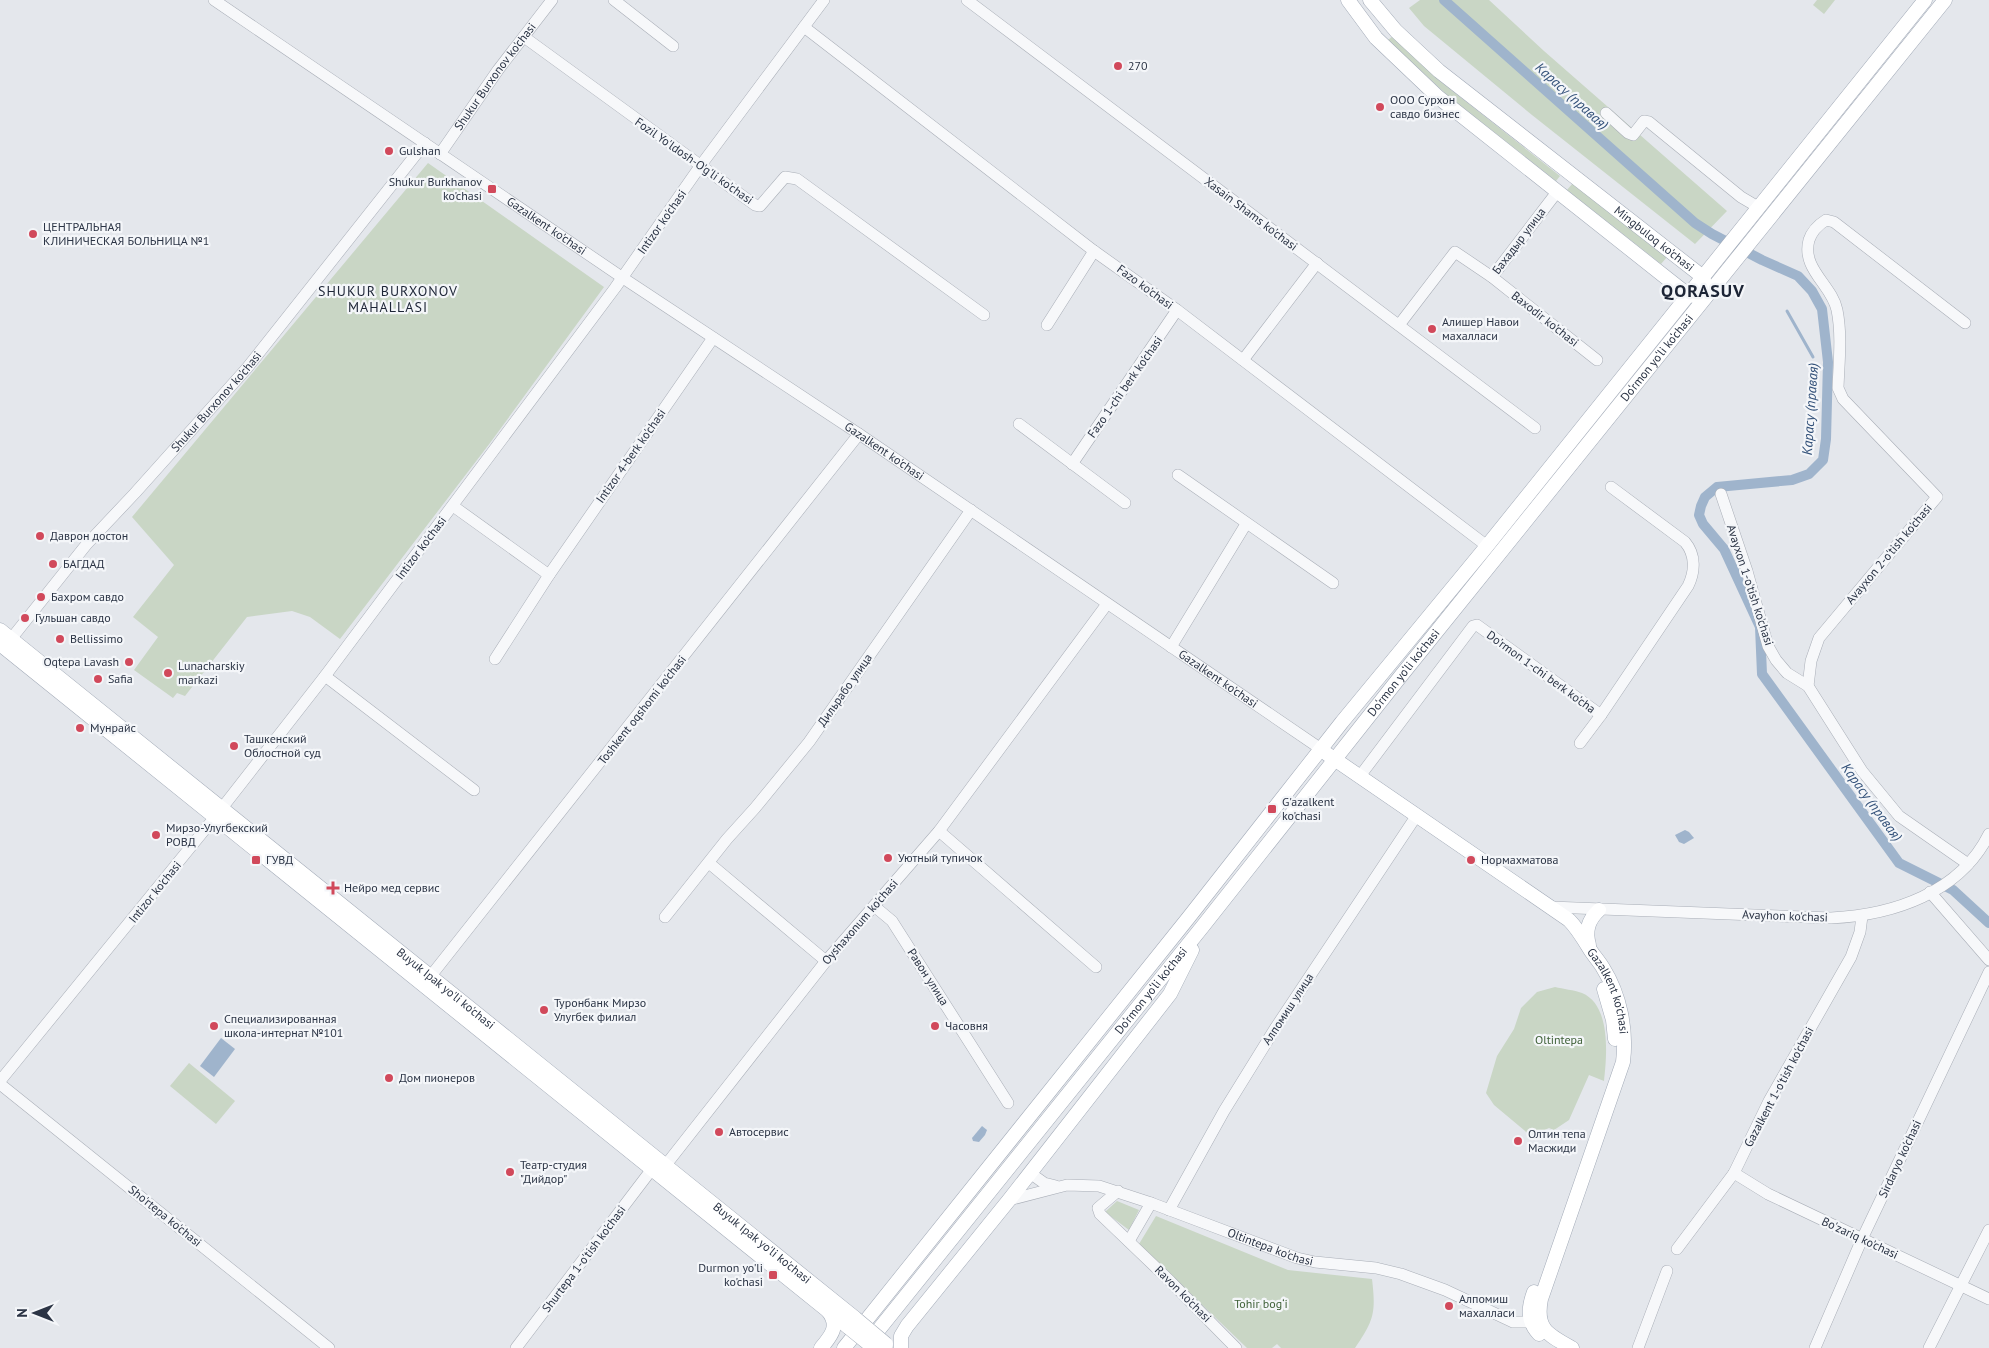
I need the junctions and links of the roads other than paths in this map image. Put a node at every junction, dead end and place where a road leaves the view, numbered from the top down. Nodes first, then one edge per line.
1 (214, 0) edge
2 (552, 0) edge
3 (614, 0) edge
4 (824, 0) edge
5 (967, 0) edge
6 (1348, 0) edge
7 (1370, 0) edge
8 (1925, 0) edge
9 (1945, 0) edge
10 (1385, 18) junction
11 (804, 27) junction
12 (1371, 32) junction
13 (524, 37) junction
14 (673, 46) dead end
15 (1606, 113) dead end
16 (425, 143) junction
17 (440, 154) junction
18 (701, 165) junction
19 (1571, 174) junction
20 (1557, 192) junction
21 (1758, 207) junction
22 (1094, 251) junction
23 (1317, 263) junction
24 (1703, 276) junction
25 (623, 278) junction
26 (1492, 278) junction
27 (1688, 295) junction
28 (1708, 296) junction
29 (1178, 310) junction
30 (984, 314) dead end
31 (1965, 324) dead end
32 (1046, 325) dead end
33 (1399, 326) junction
34 (713, 338) junction
35 (1244, 360) junction
36 (1597, 360) dead end
37 (1019, 424) dead end
38 (1535, 428) dead end
39 (859, 434) junction
40 (1072, 464) junction
41 (1178, 475) dead end
42 (1611, 487) dead end
43 (1721, 494) dead end
44 (1125, 503) dead end
45 (453, 506) junction
46 (971, 510) junction
47 (1246, 524) junction
48 (1487, 546) junction
49 (549, 575) junction
50 (1333, 584) dead end
51 (1107, 604) junction
52 (3, 643) edge
53 (1171, 646) junction
54 (495, 659) dead end
55 (325, 676) junction
56 (1808, 686) junction
57 (1601, 715) junction
58 (1580, 743) dead end
59 (1321, 749) junction
60 (1335, 759) junction
61 (1360, 776) junction
62 (474, 790) dead end
63 (218, 813) junction
64 (1417, 815) junction
65 (939, 831) junction
66 (1989, 834) edge
67 (709, 863) junction
68 (1968, 864) junction
69 (1930, 892) junction
70 (874, 906) junction
71 (1551, 907) junction
72 (1599, 910) junction
73 (1862, 916) junction
74 (665, 917) dead end
75 (1203, 926) junction
76 (1590, 950) junction
77 (1989, 960) edge
78 (826, 961) junction
79 (1096, 967) dead end
80 (1989, 972) edge
81 (427, 981) junction
82 (0, 1083) edge
83 (1008, 1102) dead end
84 (658, 1167) junction
85 (1030, 1173) junction
86 (1734, 1173) junction
87 (1060, 1186) junction
88 (1118, 1191) junction
89 (1009, 1200) junction
90 (1151, 1203) junction
91 (1170, 1210) junction
92 (1989, 1230) edge
93 (1862, 1240) junction
94 (1129, 1242) junction
95 (1677, 1249) dead end
96 (1667, 1271) dead end
97 (1961, 1285) junction
98 (1989, 1299) edge
99 (828, 1311) junction
100 (1535, 1322) junction
101 (851, 1323) junction
102 (884, 1347) edge
103 (1566, 1347) edge
104 (329, 1348) edge
105 (516, 1348) edge
106 (821, 1348) edge
107 (844, 1348) edge
108 (865, 1348) edge
109 (901, 1348) edge
110 (1236, 1348) edge
111 (1638, 1348) edge
112 (1815, 1348) edge
113 (1929, 1348) edge

1 - 16 street, Gazalkent ko'chasi
2 - 13 street, Shukur Burxonov ko'chasi
3 - 14 street
4 - 11 street, Intizor ko'chasi
5 - 23 street, Xasain Shams ko'chasi
6 - 12 main road, Mingbuloq ko'chasi
7 - 10 main road, Mingbuloq ko'chasi
8 - 21 main road, Do‘rmon yo‘li ko‘chasi
9 - 28 main road, Do‘rmon yo‘li ko‘chasi
10 - 12 main road
10 - 19 main road, Mingbuloq ko'chasi
11 - 18 street, Intizor ko'chasi
11 - 22 street, Fazo ko'chasi
12 - 20 main road, Mingbuloq ko'chasi
13 - 17 street, Shukur Burxonov ko'chasi
13 - 18 street, Fozil Yo'ldosh-O'g'li ko'chasi
15 - 21 street
16 - 17 street, Gazalkent ko'chasi
16 - 52 street, Shukur Burxonov ko'chasi
17 - 25 street, Gazalkent ko'chasi
18 - 25 street, Intizor ko'chasi
18 - 30 street, Fozil Yo'ldosh-O'g'li ko'chasi
19 - 20 main road
19 - 24 main road, Mingbuloq ko'chasi
20 - 26 street, Бахадыр улица
20 - 27 main road, Mingbuloq ko'chasi
21 - 24 main road, Do‘rmon yo‘li ko‘chasi
22 - 29 street, Fazo ko'chasi
22 - 32 street
23 - 33 street, Xasain Shams ko'chasi
23 - 35 street
24 - 27 main road, Do‘rmon yo‘li ko‘chasi
24 - 28 main road, Mingbuloq ko'chasi
25 - 34 street, Gazalkent ko'chasi
25 - 45 street, Intizor ko'chasi
26 - 33 street, Бахадыр улица
26 - 36 street, Baxodir ko'chasi
27 - 28 main road
27 - 48 main road, Do‘rmon yo‘li ko‘chasi
28 - 60 main road, Do‘rmon yo‘li ko‘chasi
29 - 35 street, Fazo ko'chasi
29 - 40 street, Fazo 1-chi berk ko'chasi
31 - 56 street, Avayxon 2-o'tish ko'chasi
33 - 38 street, Xasain Shams ko'chasi
34 - 39 street, Gazalkent ko'chasi
34 - 49 street, Intizor 4-berk ko'chasi
35 - 48 street, Fazo ko'chasi
37 - 40 street
39 - 46 street, Gazalkent ko'chasi
39 - 81 street, Toshkent oqshomi ko'chasi
40 - 44 street
41 - 47 street
42 - 57 street, Do'rmon 1-chi berk ko'cha
43 - 56 street, Avayxon 1-o'tish ko'chasi
45 - 49 street
45 - 55 street, Intizor ko'chasi
46 - 51 street, Gazalkent ko'chasi
46 - 67 street, Дильрабо улица
47 - 50 street
47 - 53 street
48 - 59 main road, Do‘rmon yo‘li ko‘chasi
49 - 54 street, Intizor 4-berk ko'chasi
51 - 53 street, Gazalkent ko'chasi
51 - 65 street, Oyshaxonum ko'chasi
52 - 63 main road, Buyuk Ipak yo'li ko'chasi
53 - 59 street, Gazalkent ko'chasi
55 - 62 street
55 - 63 street, Intizor ko'chasi
56 - 68 street, Avayxon 1-o'tish ko'chasi
57 - 58 street
57 - 61 street, Do'rmon 1-chi berk ko'cha
59 - 60 main road, Gazalkent ko'chasi
59 - 107 main road, Do‘rmon yo‘li ko‘chasi
60 - 61 main road, Gazalkent ko'chasi
60 - 75 main road, Do‘rmon yo‘li ko‘chasi
61 - 64 main road, Gazalkent ko'chasi
63 - 81 main road, Buyuk Ipak yo'li ko'chasi
63 - 82 street, Intizor ko'chasi
64 - 71 main road, Gazalkent ko'chasi
64 - 91 street, Алпомиш улица
65 - 70 street, Oyshaxonum ko'chasi
65 - 79 street
66 - 68 street, Avayhon ko'chasi
67 - 74 street, Дильрабо улица
67 - 78 street
68 - 69 street, Avayhon ko'chasi
69 - 73 street, Avayhon ko'chasi
69 - 77 street
70 - 78 street, Oyshaxonum ko'chasi
70 - 83 street, Равон улица
71 - 72 street, Avayhon ko'chasi
71 - 76 main road, Gazalkent ko'chasi
72 - 73 street, Avayhon ko'chasi
72 - 76 main road
73 - 86 street, Gazalkent 1-o'tish ko'chasi
75 - 85 main road
75 - 108 main road, Do‘rmon yo‘li ko‘chasi
76 - 100 main road, Gazalkent ko'chasi
78 - 84 street, Oyshaxonum ko'chasi
80 - 93 street, Sirdaryo ko'chasi
81 - 84 main road, Buyuk Ipak yo'li ko'chasi
82 - 104 street, Sho'rtepa ko'chasi
84 - 99 main road, Buyuk Ipak yo'li ko'chasi
84 - 101 main road, Buyuk Ipak yo'li ko'chasi
84 - 105 street, Shurtepa 1-o'tish ko'chasi
85 - 87 street
85 - 89 main road
86 - 93 street, Bo'zariq ko'chasi
86 - 95 street, Gazalkent 1-o'tish ko'chasi
87 - 88 street, Oltintepa ko'chasi
87 - 89 street, Oltintepa ko'chasi
88 - 90 street, Oltintepa ko'chasi
88 - 94 street, Ravon ko'chasi
89 - 109 main road
90 - 91 street, Oltintepa ko'chasi
90 - 94 street
91 - 100 street, Oltintepa ko'chasi
92 - 97 street
93 - 97 street, Bo'zariq ko'chasi
93 - 112 street, Sirdaryo ko'chasi
94 - 110 street, Ravon ko'chasi
96 - 111 street
97 - 98 street, Bo'zariq ko'chasi
97 - 113 street
99 - 101 main road, Buyuk Ipak yo'li ko'chasi
99 - 106 main road
100 - 103 main road
101 - 102 main road, Buyuk Ipak yo'li ko'chasi, bridge

